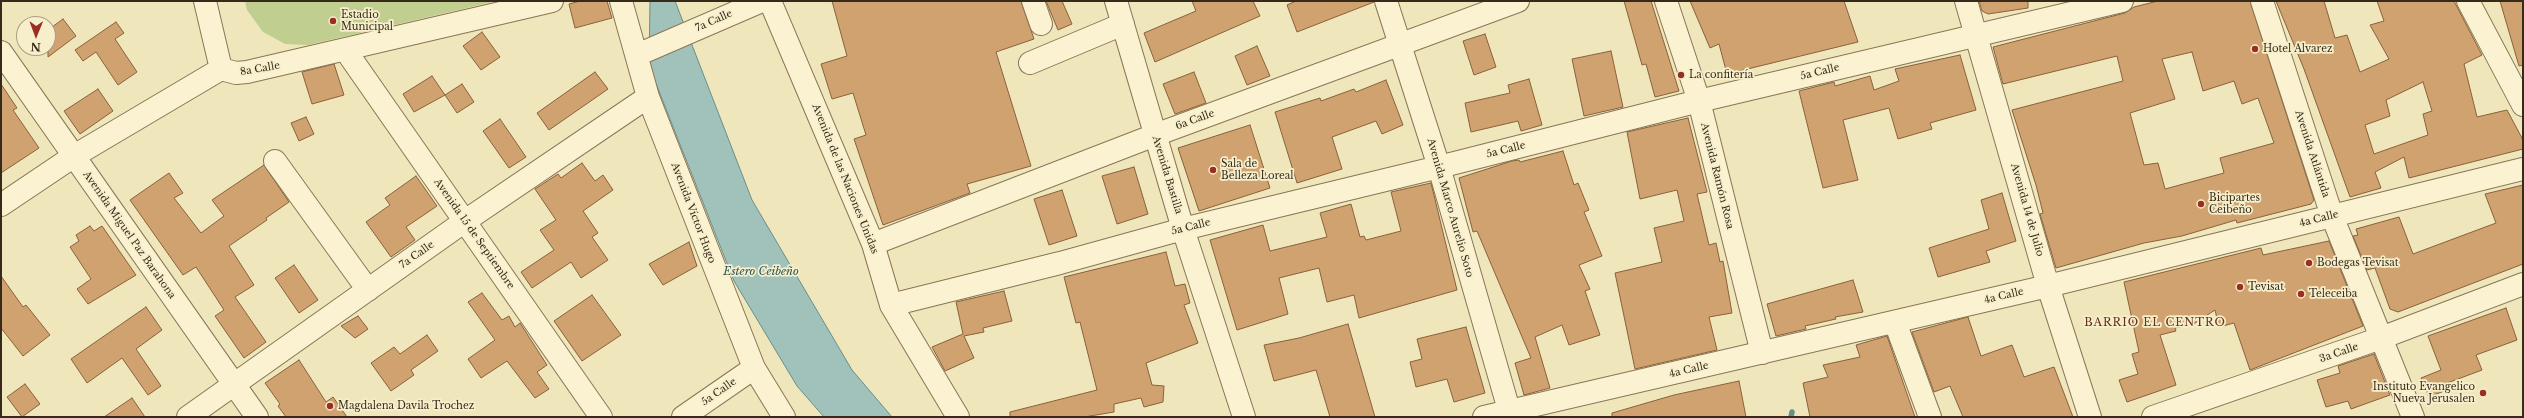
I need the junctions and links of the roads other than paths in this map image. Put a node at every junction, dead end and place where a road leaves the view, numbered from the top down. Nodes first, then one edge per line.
1 (205, 1) edge
2 (552, 1) edge
3 (620, 1) edge
4 (770, 1) edge
5 (1033, 1) edge
6 (1116, 1) edge
7 (1386, 1) edge
8 (1518, 1) edge
9 (1666, 1) edge
10 (1966, 1) edge
11 (2122, 1) edge
12 (2262, 1) edge
13 (2468, 1) edge
14 (752, 5) edge
15 (1041, 24) dead end
16 (1123, 24) junction
17 (1976, 34) junction
18 (1399, 45) junction
19 (346, 51) junction
20 (1, 52) edge
21 (637, 55) junction
22 (1030, 63) dead end
23 (221, 69) junction
24 (648, 97) junction
25 (1699, 101) junction
26 (2523, 105) edge
27 (1155, 135) junction
28 (74, 156) junction
29 (275, 161) dead end
30 (1439, 167) junction
31 (2523, 169) edge
32 (1, 205) edge
33 (2332, 216) junction
34 (465, 221) junction
35 (1183, 229) junction
36 (873, 244) junction
37 (2523, 284) edge
38 (2048, 286) junction
39 (368, 290) junction
40 (891, 305) junction
41 (1895, 322) junction
42 (2381, 338) junction
43 (1762, 353) junction
44 (754, 368) junction
45 (234, 384) junction
46 (1510, 414) edge
47 (188, 417) edge
48 (257, 417) edge
49 (602, 417) edge
50 (683, 417) edge
51 (784, 417) edge
52 (958, 417) edge
53 (1244, 417) edge
54 (1484, 417) edge
55 (1930, 417) edge
56 (2090, 417) edge
57 (2153, 417) edge
58 (2413, 417) edge

1 - 23 street
2 - 19 street, 8a Calle
3 - 21 street, Avenida Víctor Hugo
4 - 36 street, Avenida de las Naciones Unidas
5 - 15 street
6 - 16 street, Avenida Bastilla
7 - 18 street, Avenida Marco Aurelio Soto
8 - 18 street, 6a Calle
9 - 25 street, Avenida Ramón Rosa
10 - 17 street, Avenida 14 de Julio
11 - 17 street, 5a Calle
12 - 33 street, Avenida Atlántida
13 - 26 street
14 - 21 street, 7a Calle
16 - 22 street
16 - 27 street, Avenida Bastilla
17 - 25 street, 5a Calle
17 - 38 street, Avenida 14 de Julio
18 - 27 street, 6a Calle
18 - 30 street, Avenida Marco Aurelio Soto
19 - 23 street, 8a Calle
19 - 34 street, Avenida 15 de Septiembre
20 - 28 street, Avenida Miguel Paz Barahona
21 - 24 street, Avenida Víctor Hugo
23 - 28 street
24 - 34 street, 7a Calle
24 - 44 street, Avenida Víctor Hugo
25 - 30 street, 5a Calle
25 - 43 street, Avenida Ramón Rosa
27 - 35 street, Avenida Bastilla
27 - 36 street, 6a Calle
28 - 32 street
28 - 45 street, Avenida Miguel Paz Barahona
29 - 39 street
30 - 35 street, 5a Calle
30 - 46 street, Avenida Marco Aurelio Soto
31 - 33 street, 4a Calle
33 - 38 street, 4a Calle
33 - 42 street, Avenida Atlántida
34 - 39 street, 7a Calle
34 - 49 street, Avenida 15 de Septiembre
35 - 40 street, 5a Calle
35 - 53 street, Avenida Bastilla
36 - 40 street, Avenida de las Naciones Unidas
37 - 42 street, 3a Calle
38 - 41 street, 4a Calle
38 - 56 street, Avenida 14 de Julio
39 - 45 street, 7a Calle
40 - 52 street, Avenida de las Naciones Unidas
41 - 43 street, 4a Calle
41 - 55 street
42 - 57 street, 3a Calle
42 - 58 street, Avenida Atlántida
43 - 46 street, 4a Calle
44 - 50 street, 5a Calle
44 - 51 street, Avenida Víctor Hugo
45 - 47 street, 7a Calle
45 - 48 street, Avenida Miguel Paz Barahona
46 - 54 street, 4a Calle

